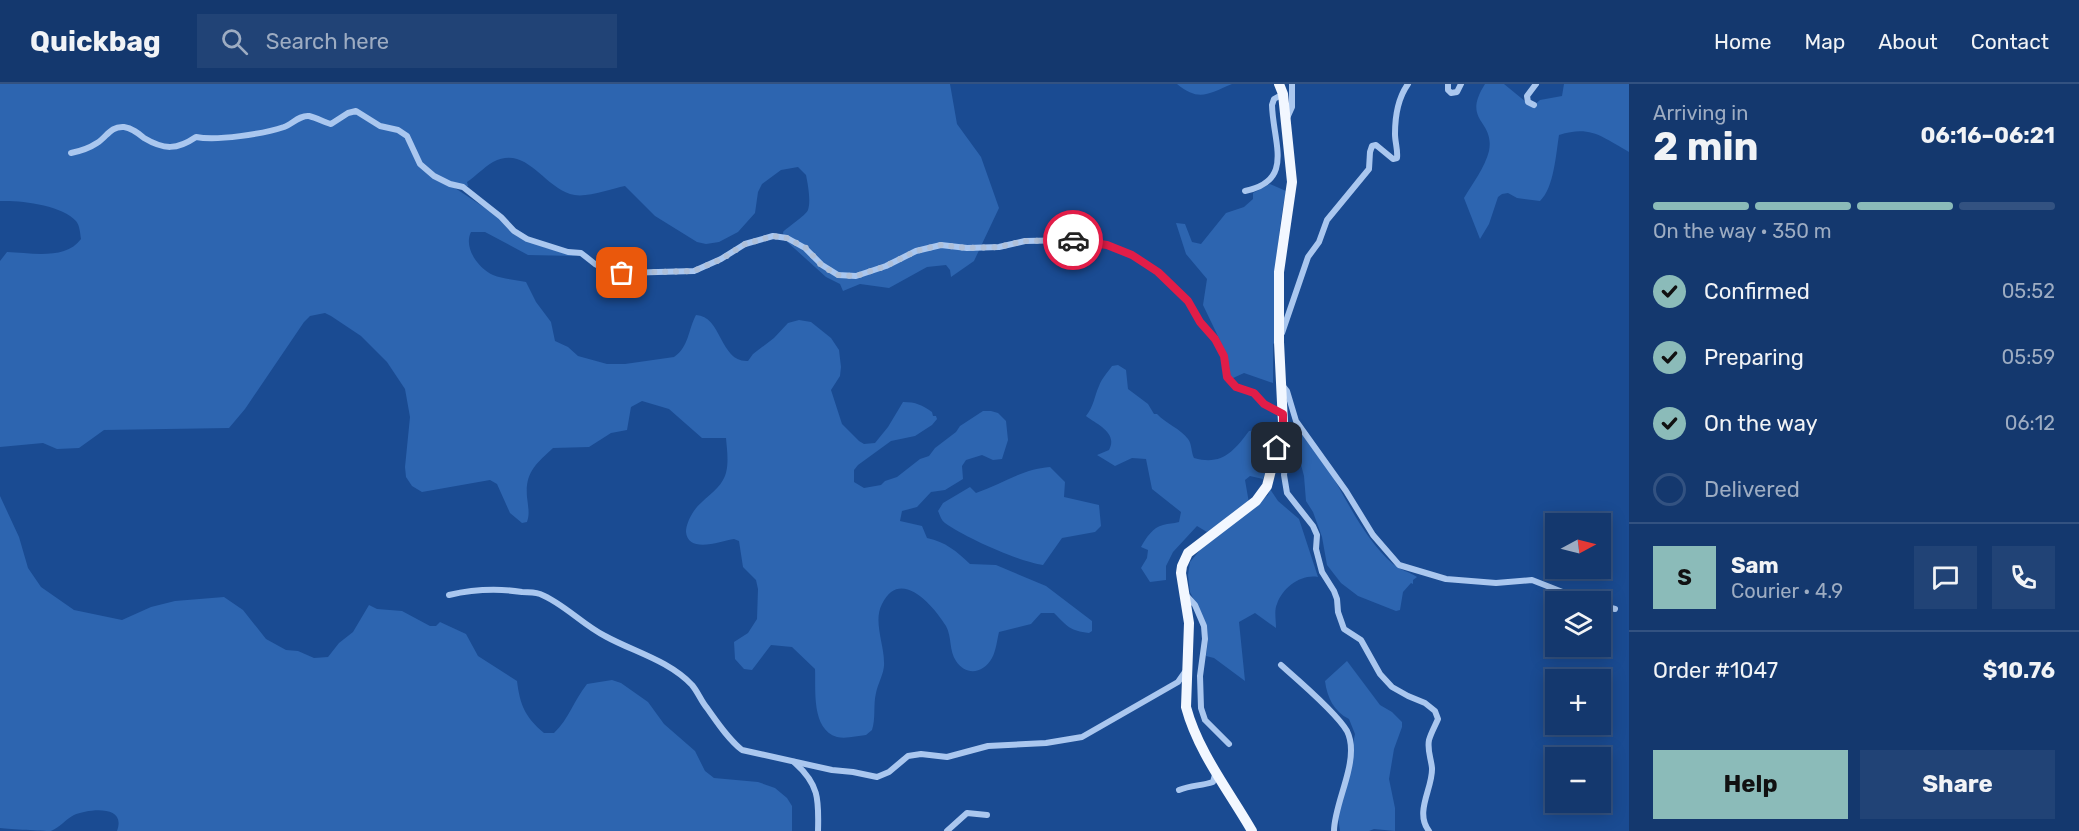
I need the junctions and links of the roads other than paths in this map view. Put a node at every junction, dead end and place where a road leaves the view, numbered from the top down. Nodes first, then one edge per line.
1 (1293, 84) edge
2 (1408, 84) edge
3 (1448, 84) edge
4 (1461, 84) edge
5 (1536, 84) edge
6 (1281, 89) edge
7 (1534, 105) dead end
8 (1285, 121) junction
9 (71, 153) dead end
10 (1245, 191) dead end
11 (1279, 342) junction
12 (1281, 383) junction
13 (1283, 414) junction
14 (1283, 430) junction
15 (1560, 591) edge
16 (1184, 592) junction
17 (450, 595) dead end
18 (1611, 608) edge
19 (1615, 609) dead end
20 (1281, 665) dead end
21 (1188, 668) junction
22 (1229, 744) dead end
23 (794, 762) junction
24 (1216, 771) junction
25 (1179, 790) dead end
26 (987, 815) dead end
27 (818, 831) edge
28 (946, 831) edge
29 (1252, 831) edge
30 (1334, 831) edge
31 (1429, 831) edge

1 - 8 street
2 - 11 street
3 - 4 street
5 - 7 street
6 - 8 main road
6 - 10 street
8 - 11 main road
9 - 13 street
11 - 12 main road
12 - 13 main road
12 - 15 street
13 - 14 main road
14 - 16 main road
14 - 31 street
16 - 21 main road
16 - 22 street
17 - 23 street
18 - 19 street
20 - 30 street
21 - 23 street
21 - 24 main road
23 - 27 street
24 - 25 street
24 - 29 main road
26 - 28 street

